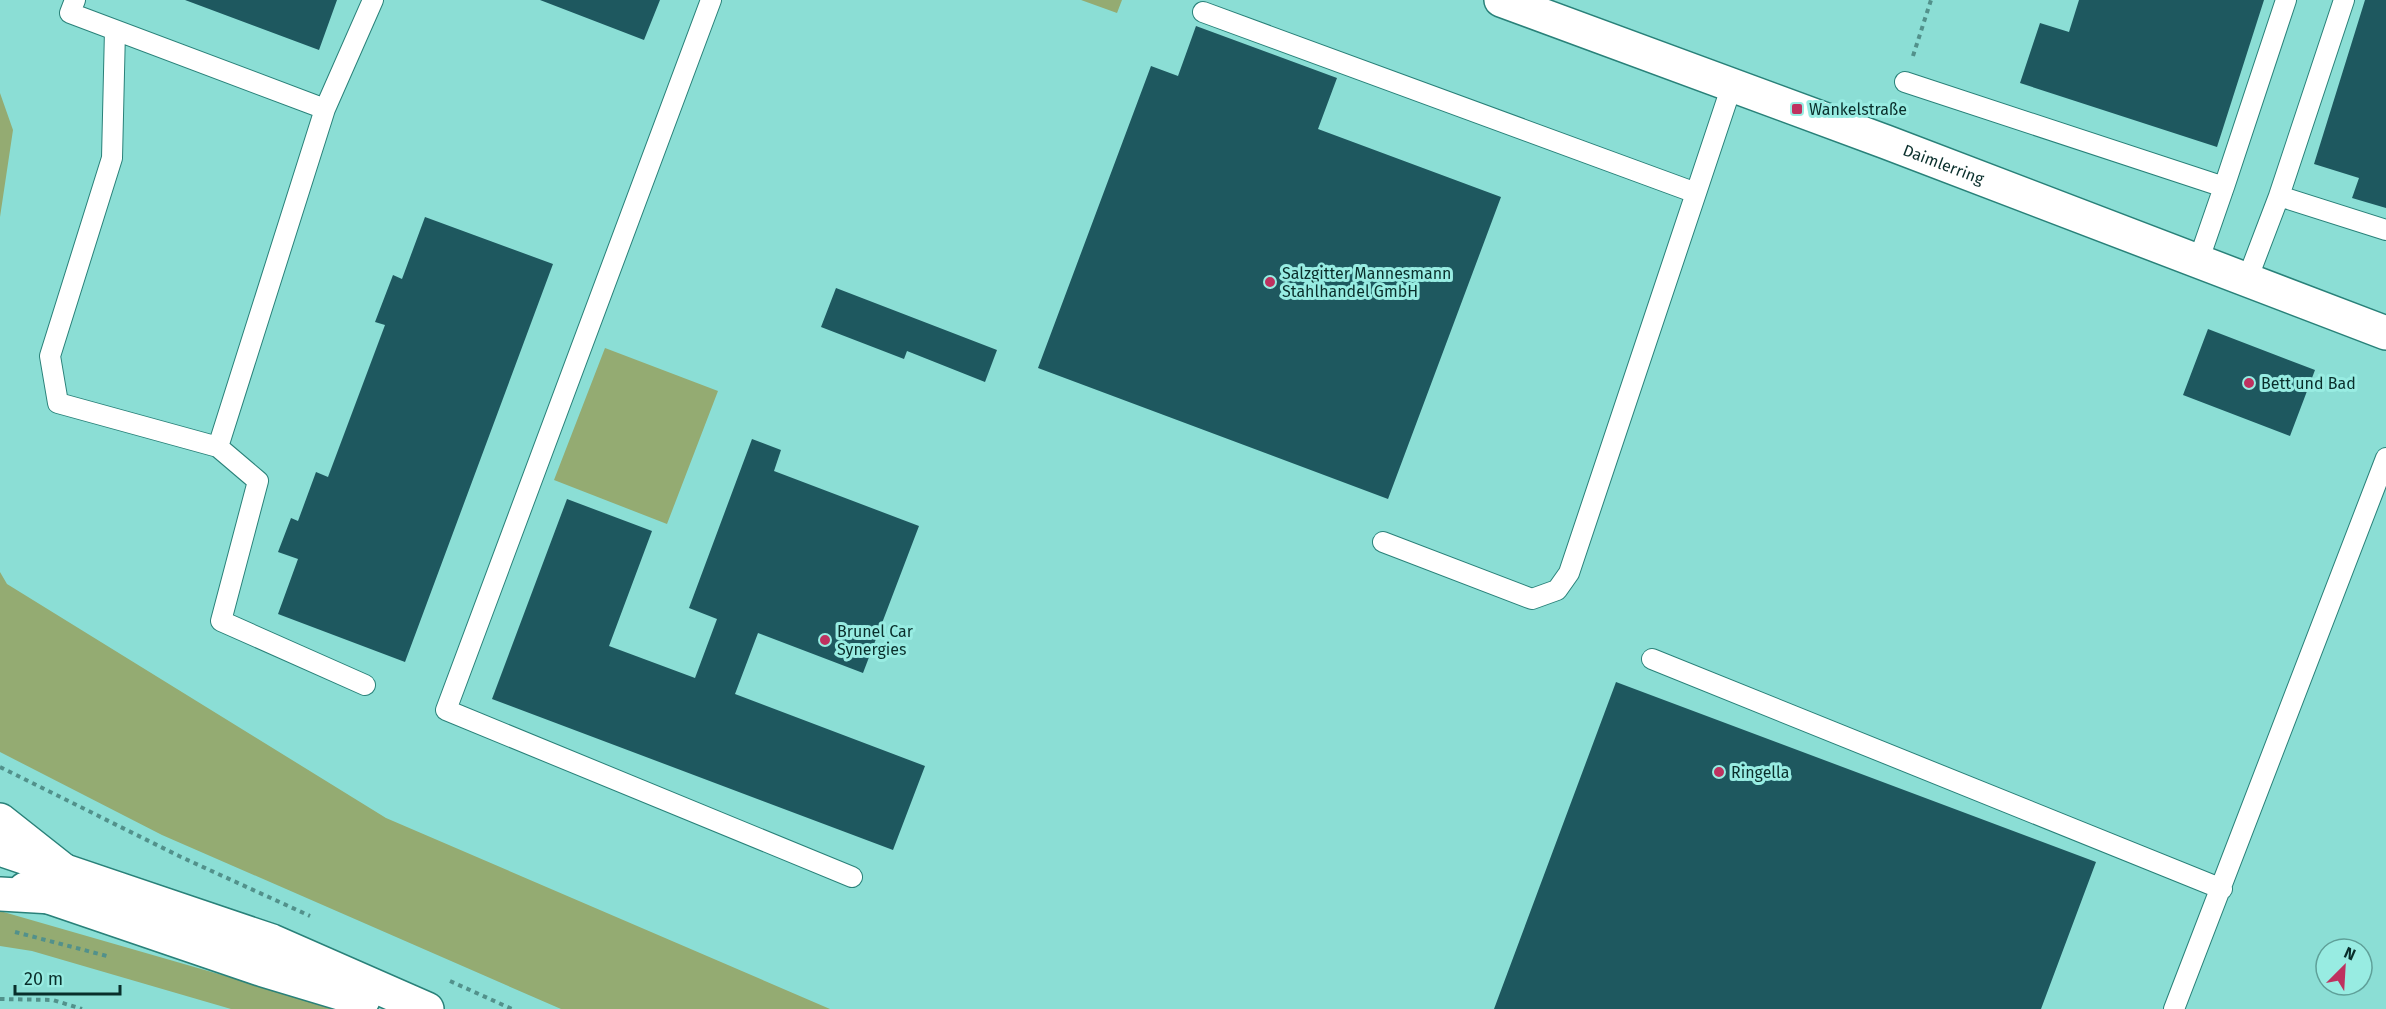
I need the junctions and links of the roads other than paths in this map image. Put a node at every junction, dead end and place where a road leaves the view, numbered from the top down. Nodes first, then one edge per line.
1 (75, 0) edge
2 (373, 0) edge
3 (711, 0) edge
4 (1501, 0) edge
5 (2286, 0) edge
6 (2344, 0) edge
7 (1203, 12) dead end
8 (115, 30) junction
9 (1905, 82) dead end
10 (1732, 85) junction
11 (325, 109) junction
12 (2224, 187) junction
13 (1696, 194) junction
14 (2279, 196) junction
15 (2386, 230) edge
16 (2198, 262) junction
17 (2247, 280) junction
18 (2386, 333) edge
19 (218, 447) junction
20 (2386, 458) edge
21 (1383, 542) dead end
22 (1652, 659) dead end
23 (365, 685) dead end
24 (0, 820) edge
25 (0, 849) edge
26 (852, 877) dead end
27 (0, 881) edge
28 (57, 883) junction
29 (2222, 889) junction
30 (0, 894) edge
31 (392, 1009) edge
32 (427, 1009) edge
33 (2174, 1009) edge

1 - 8 lane
2 - 11 lane
3 - 26 lane
4 - 10 main road, Daimlerring
5 - 12 lane
6 - 14 lane
7 - 13 lane
8 - 11 lane
8 - 19 lane
9 - 12 lane
10 - 13 lane
10 - 16 main road, Daimlerring
11 - 19 lane
12 - 16 lane
13 - 21 lane
14 - 15 lane
14 - 17 lane
16 - 17 main road, Daimlerring
17 - 18 main road, Daimlerring
19 - 23 lane
20 - 29 lane
22 - 29 lane
24 - 28 main road
25 - 28 main road
27 - 28 main road
28 - 30 main road
28 - 31 main road
28 - 32 main road
29 - 33 lane

